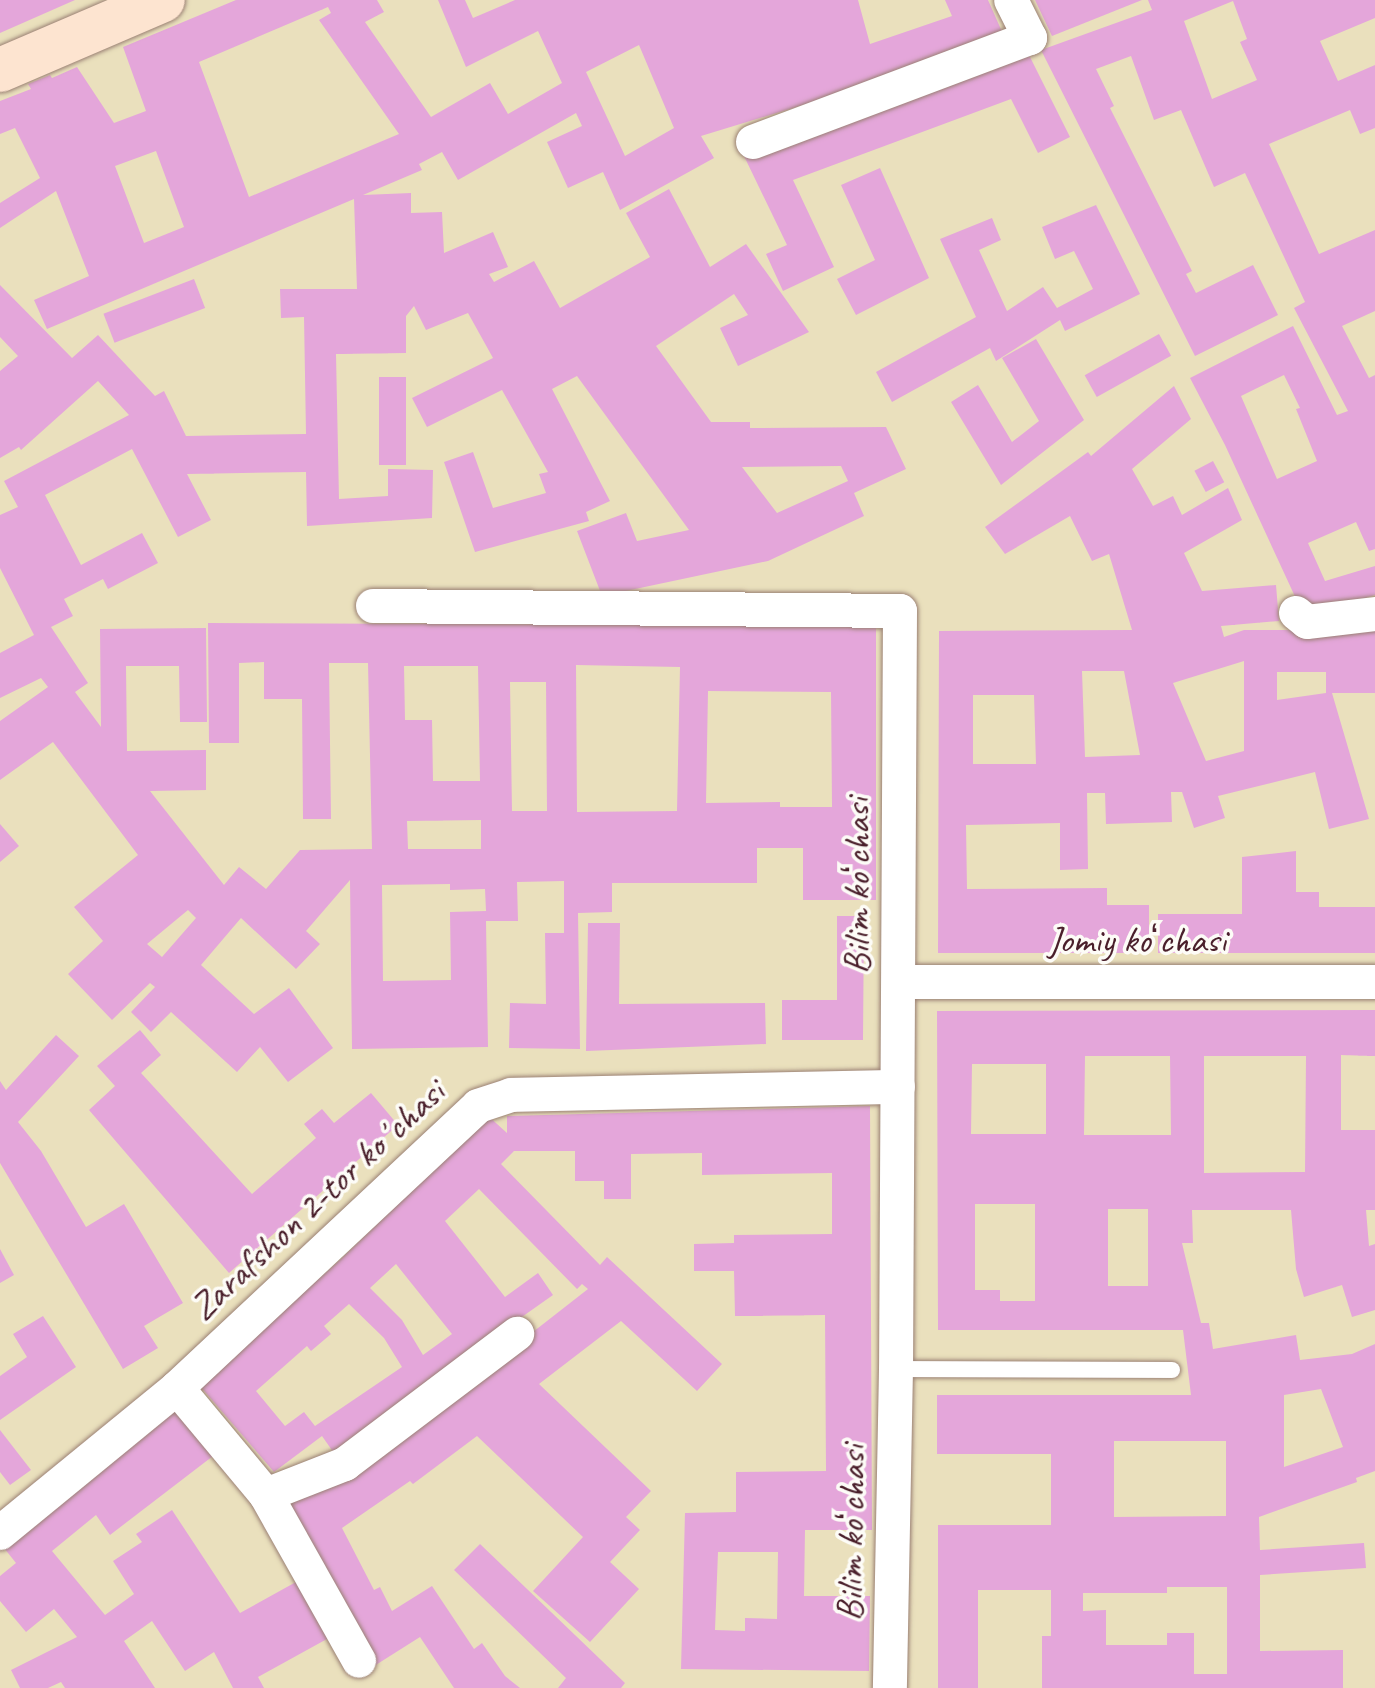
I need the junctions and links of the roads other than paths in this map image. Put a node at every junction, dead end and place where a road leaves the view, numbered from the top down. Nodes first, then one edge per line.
1 (163, 0) edge
2 (1011, 0) edge
3 (0, 70) edge
4 (753, 142) dead end
5 (373, 606) dead end
6 (1296, 613) dead end
7 (1375, 614) edge
8 (899, 982) junction
9 (1375, 982) edge
10 (898, 1087) junction
11 (517, 1334) dead end
12 (896, 1369) junction
13 (1172, 1370) dead end
14 (177, 1388) junction
15 (266, 1495) junction
16 (3, 1523) edge
17 (359, 1661) dead end
18 (890, 1688) edge

1 - 3 street
2 - 4 street
5 - 8 street, Bilim koʻchasi
6 - 7 street
8 - 9 street, Jomiy koʻchasi
8 - 10 street, Bilim koʻchasi
10 - 12 street, Bilim koʻchasi
10 - 14 street, Zarafshon 2-tor koʼchasi
11 - 15 street
12 - 13 lane
12 - 18 street, Bilim koʻchasi
14 - 15 street
14 - 16 street, Zarafshon 2-tor koʼchasi
15 - 17 street

